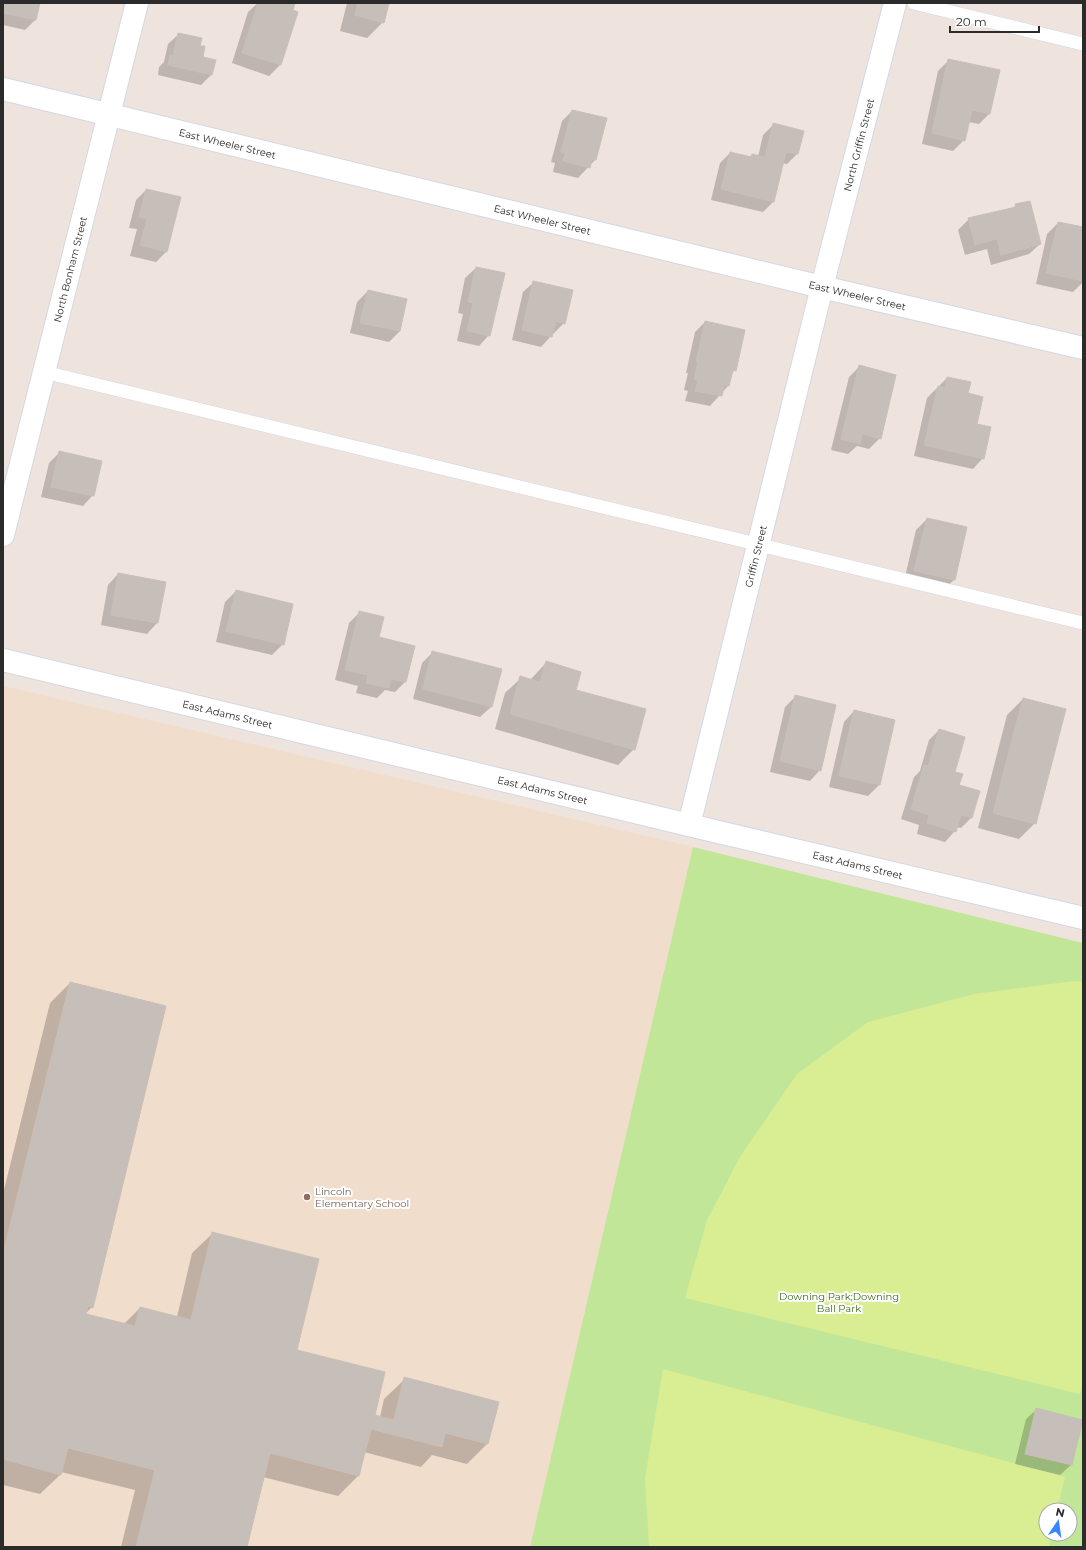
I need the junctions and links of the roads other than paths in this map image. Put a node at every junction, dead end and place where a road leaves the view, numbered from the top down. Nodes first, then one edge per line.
1 (137, 3) edge
2 (895, 3) edge
3 (914, 3) edge
4 (1083, 44) edge
5 (3, 89) edge
6 (110, 114) junction
7 (822, 287) junction
8 (1083, 348) edge
9 (44, 372) junction
10 (3, 535) edge
11 (759, 544) junction
12 (1083, 623) edge
13 (3, 660) edge
14 (689, 825) junction
15 (1083, 918) edge

1 - 6 street, North Bonham Street
2 - 7 street, North Griffin Street
3 - 4 lane
5 - 6 street, East Wheeler Street
6 - 7 street, East Wheeler Street
6 - 9 street, North Bonham Street
7 - 8 street, East Wheeler Street
7 - 11 street, Griffin Street
9 - 10 street, North Bonham Street
9 - 11 lane
11 - 12 lane
11 - 14 street, Griffin Street
13 - 14 street, East Adams Street
14 - 15 street, East Adams Street

